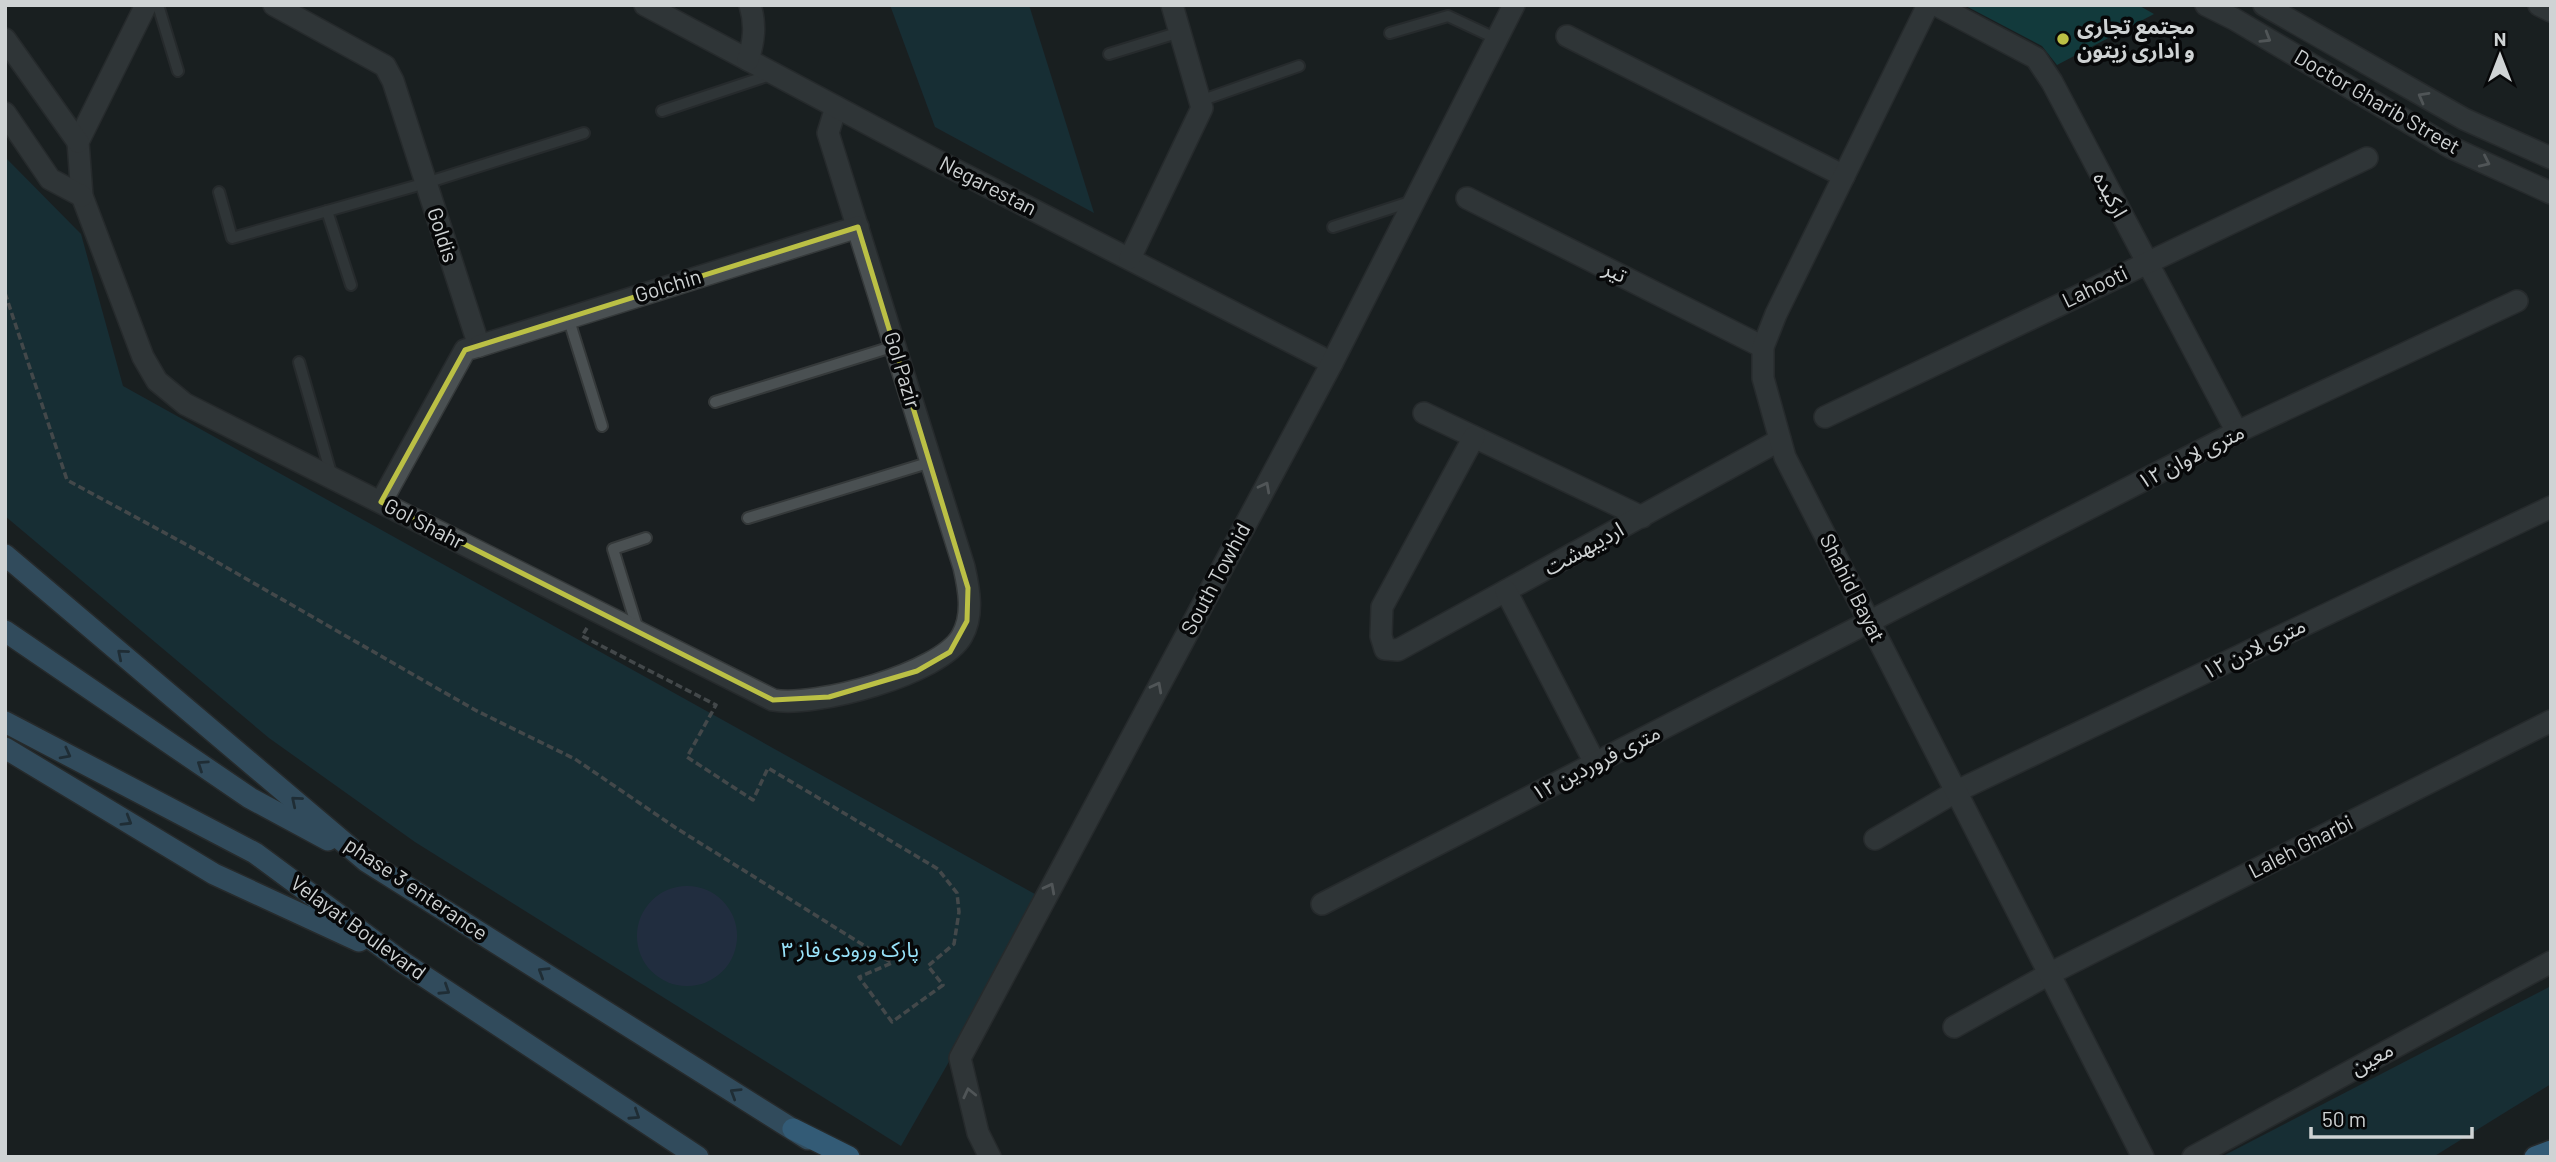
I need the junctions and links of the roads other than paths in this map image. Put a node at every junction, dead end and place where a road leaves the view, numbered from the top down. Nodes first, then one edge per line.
1 (146, 5) edge
2 (158, 5) edge
3 (274, 5) edge
4 (645, 5) edge
5 (750, 5) edge
6 (1172, 5) edge
7 (1514, 5) edge
8 (1928, 5) edge
9 (1936, 5) edge
10 (2206, 5) edge
11 (2263, 5) edge
12 (2539, 5) edge
13 (2551, 11) edge
14 (1180, 32) junction
15 (1390, 33) dead end
16 (1567, 36) dead end
17 (5, 39) edge
18 (1497, 39) junction
19 (1109, 54) dead end
20 (748, 60) junction
21 (1299, 66) dead end
22 (178, 71) dead end
23 (773, 74) junction
24 (1200, 101) junction
25 (836, 107) junction
26 (662, 111) dead end
27 (5, 113) edge
28 (584, 133) dead end
29 (78, 142) junction
30 (2367, 158) dead end
31 (2551, 158) edge
32 (1844, 176) junction
33 (426, 183) junction
34 (219, 192) dead end
35 (2551, 193) edge
36 (82, 196) junction
37 (1467, 198) dead end
38 (1416, 200) junction
39 (327, 211) junction
40 (858, 227) junction
41 (1333, 227) dead end
42 (1130, 258) junction
43 (2146, 262) junction
44 (351, 285) dead end
45 (2517, 301) dead end
46 (568, 317) junction
47 (478, 346) junction
48 (895, 346) junction
49 (1763, 347) junction
50 (299, 362) dead end
51 (1332, 363) junction
52 (715, 402) dead end
53 (1424, 413) dead end
54 (1825, 417) dead end
55 (602, 426) dead end
56 (2237, 432) junction
57 (1474, 437) junction
58 (1780, 440) junction
59 (931, 462) junction
60 (332, 478) junction
61 (381, 502) junction
62 (2551, 507) edge
63 (1642, 517) junction
64 (748, 518) dead end
65 (646, 538) dead end
66 (5, 555) edge
67 (1506, 591) junction
68 (1870, 622) junction
69 (5, 631) edge
70 (639, 632) junction
71 (963, 635) joint
72 (2551, 721) edge
73 (5, 722) edge
74 (5, 748) edge
75 (1595, 763) junction
76 (1957, 791) junction
77 (1875, 839) dead end
78 (366, 861) junction
79 (1322, 904) dead end
80 (401, 961) junction
81 (2551, 962) edge
82 (2051, 973) junction
83 (1954, 1027) dead end
84 (793, 1129) junction
85 (2551, 1152) edge
86 (698, 1157) edge
87 (833, 1157) edge
88 (849, 1157) edge
89 (990, 1157) edge
90 (2143, 1157) edge
91 (2193, 1157) edge
92 (2535, 1157) edge
93 (2544, 1157) edge

1 - 29 street, Gol Shahr
2 - 22 lane
3 - 33 street, Goldis
4 - 20 street, Negarestan
5 - 20 street
6 - 14 street
7 - 18 street, South Towhid
8 - 32 street, Shahid Bayat
9 - 43 street, ارکیده
10 -> 35 street, Doctor Gharib Street
31 -> 11 street, Doctor Gharib Street
12 - 13 street
14 - 19 lane
14 - 24 street
15 - 18 lane
16 - 32 street
17 - 29 street
18 - 38 street, South Towhid
20 - 23 street, Negarestan
21 - 24 lane
23 - 25 street, Negarestan
23 - 26 lane
24 - 42 street
25 - 40 street, Gol Pazir
25 - 42 street, Negarestan
27 - 36 street
28 - 33 lane
29 - 36 street, Gol Shahr
30 - 43 street, Lahooti
32 - 49 street, Shahid Bayat
33 - 39 lane
33 - 47 street, Goldis
34 - 39 lane
36 - 60 street, Gol Shahr
37 - 49 street, تیر
38 - 41 lane
38 - 51 street, South Towhid
39 - 44 lane
40 - 46 street, Golchin
40 - 48 street, Gol Pazir
42 - 51 street, Negarestan
43 - 54 street, Lahooti
43 - 56 street, ارکیده
45 - 56 street, ۱۲ متری لاوان
46 - 47 street, Golchin
46 - 55 lane
47 - 61 street
48 - 52 lane
48 - 59 street, Gol Pazir
49 - 58 street, Shahid Bayat
50 - 60 lane
89 -> 51 street, South Towhid
53 - 57 street
56 - 68 street, ۱۲ متری لاوان
57 - 63 street
57 - 67 street, اردیبهشت
58 - 63 street, اردیبهشت
58 - 68 street, Shahid Bayat
59 - 64 lane
59 - 71 street, Gol Pazir
60 - 61 street, Gol Shahr
61 - 70 street, Gol Shahr
62 - 76 street, ۱۲ متری لادن
63 - 67 street, اردیبهشت
65 - 70 lane
78 -> 66 main road, phase 3 enterance
67 - 75 street
68 - 75 street, ۱۲ متری فروردین
68 - 76 street, Shahid Bayat
78 -> 69 main road
70 - 71 street, Gol Shahr
72 - 82 street, Laleh Gharbi
73 -> 80 main road, Velayat Boulevard
74 -> 80 main road
75 - 79 street, ۱۲ متری فروردین
76 - 77 street, ۱۲ متری لادن
76 - 82 street, Shahid Bayat
84 -> 78 main road, phase 3 enterance
80 -> 86 main road, Velayat Boulevard
81 - 91 street, معین
82 - 83 street, Laleh Gharbi
82 - 90 street, Shahid Bayat
84 - 87 main road
84 - 88 highway
85 - 92 highway
85 - 93 highway

